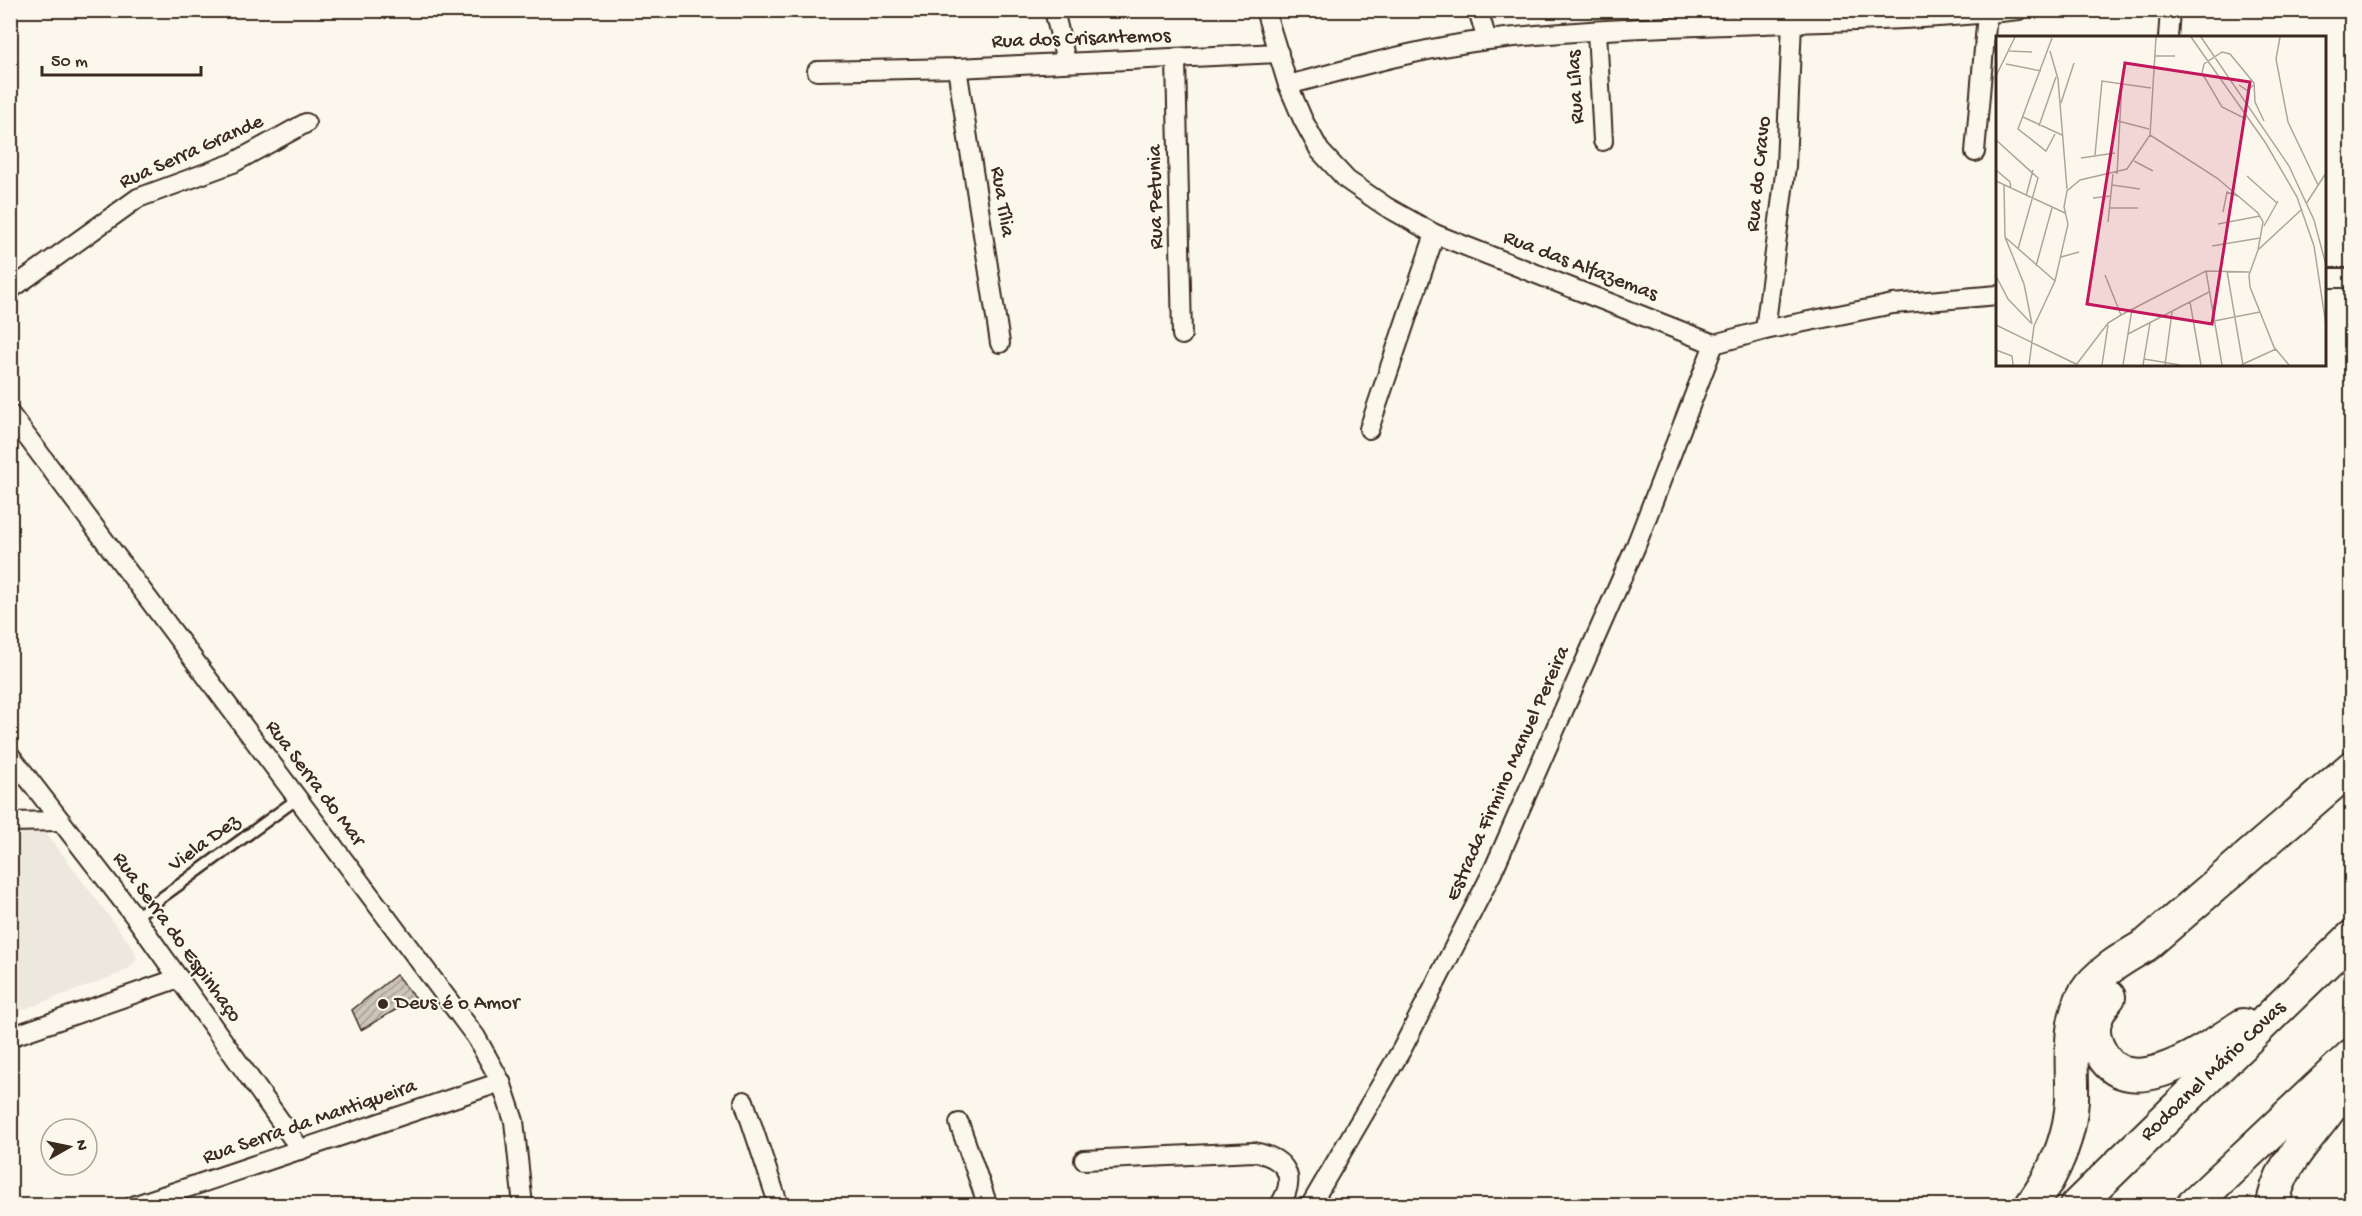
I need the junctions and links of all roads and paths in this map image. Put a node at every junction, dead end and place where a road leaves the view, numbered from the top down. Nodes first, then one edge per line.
1 (1054, 10) edge
2 (1265, 10) edge
3 (1478, 10) edge
4 (2019, 10) edge
5 (2170, 10) edge
6 (2350, 10) edge
7 (1987, 14) junction
8 (2352, 16) edge
9 (1792, 22) junction
10 (1597, 31) junction
11 (2168, 36) edge
12 (1487, 40) junction
13 (1279, 52) junction
14 (1176, 59) junction
15 (1066, 61) junction
16 (957, 68) junction
17 (816, 71) dead end
18 (1288, 85) junction
19 (306, 123) dead end
20 (1603, 141) dead end
21 (1975, 152) dead end
22 (1435, 234) junction
23 (2326, 278) edge
24 (2352, 278) edge
25 (10, 290) edge
26 (1996, 295) edge
27 (1765, 330) junction
28 (1182, 335) dead end
29 (999, 343) dead end
30 (1714, 344) junction
31 (10, 414) edge
32 (1369, 429) dead end
33 (18, 434) edge
34 (10, 755) edge
35 (2352, 767) edge
36 (297, 799) junction
37 (61, 821) junction
38 (10, 822) edge
39 (135, 917) junction
40 (2352, 937) edge
41 (2146, 945) junction
42 (179, 978) junction
43 (2302, 987) junction
44 (10, 1037) edge
45 (2352, 1055) edge
46 (2352, 1070) edge
47 (501, 1082) junction
48 (744, 1101) dead end
49 (959, 1123) dead end
50 (301, 1150) junction
51 (1084, 1160) dead end
52 (133, 1206) edge
53 (523, 1206) edge
54 (779, 1206) edge
55 (988, 1206) edge
56 (1279, 1206) edge
57 (1310, 1206) edge
58 (2031, 1206) edge
59 (2076, 1206) edge
60 (2192, 1206) edge
61 (2273, 1206) edge

1 - 15 street
2 - 13 street, Rua das Alfazemas
3 - 12 street
4 - 7 street
5 - 11 street
6 - 8 path
7 - 9 street
7 - 21 street
9 - 10 street
9 - 27 street, Rua do Cravo
10 - 12 street
10 - 20 street, Rua Lílas
12 - 18 street
13 - 14 street, Rua dos Crisantemos
13 - 18 street, Rua das Alfazemas
14 - 15 street, Rua dos Crisantemos
14 - 28 street, Rua Petunia
15 - 16 street, Rua dos Crisantemos
16 - 17 street, Rua dos Crisantemos
16 - 29 street, Rua Tília
18 - 22 street, Rua das Alfazemas
19 - 25 street, Rua Serra Grande
22 - 30 street, Rua das Alfazemas
22 - 32 street
23 - 24 street
26 - 27 street
27 - 30 street
30 - 57 street, Estrada Firmino Manuel Pereira
31 - 33 street, Rua Serra do Mar
33 - 36 street, Rua Serra do Mar
34 - 37 street, Rua Serra do Espinhaço
35 - 41 highway
36 - 39 lane, Viela Dez
36 - 47 street, Rua Serra do Mar
37 - 38 street
37 - 39 street, Rua Serra do Espinhaço
39 - 42 street, Rua Serra do Espinhaço
40 - 43 highway, Rodoanel Mário Covas
41 - 43 highway
41 - 58 highway
42 - 44 street
42 - 50 street, Rua Serra do Espinhaço
43 - 59 highway, Rodoanel Mário Covas
45 - 60 highway
46 - 61 highway
47 - 50 street, Rua Serra da Mantiqueira
47 - 53 street, Rua Serra do Mar
48 - 54 street
49 - 55 street
50 - 52 street, Rua Serra da Mantiqueira
51 - 56 street

